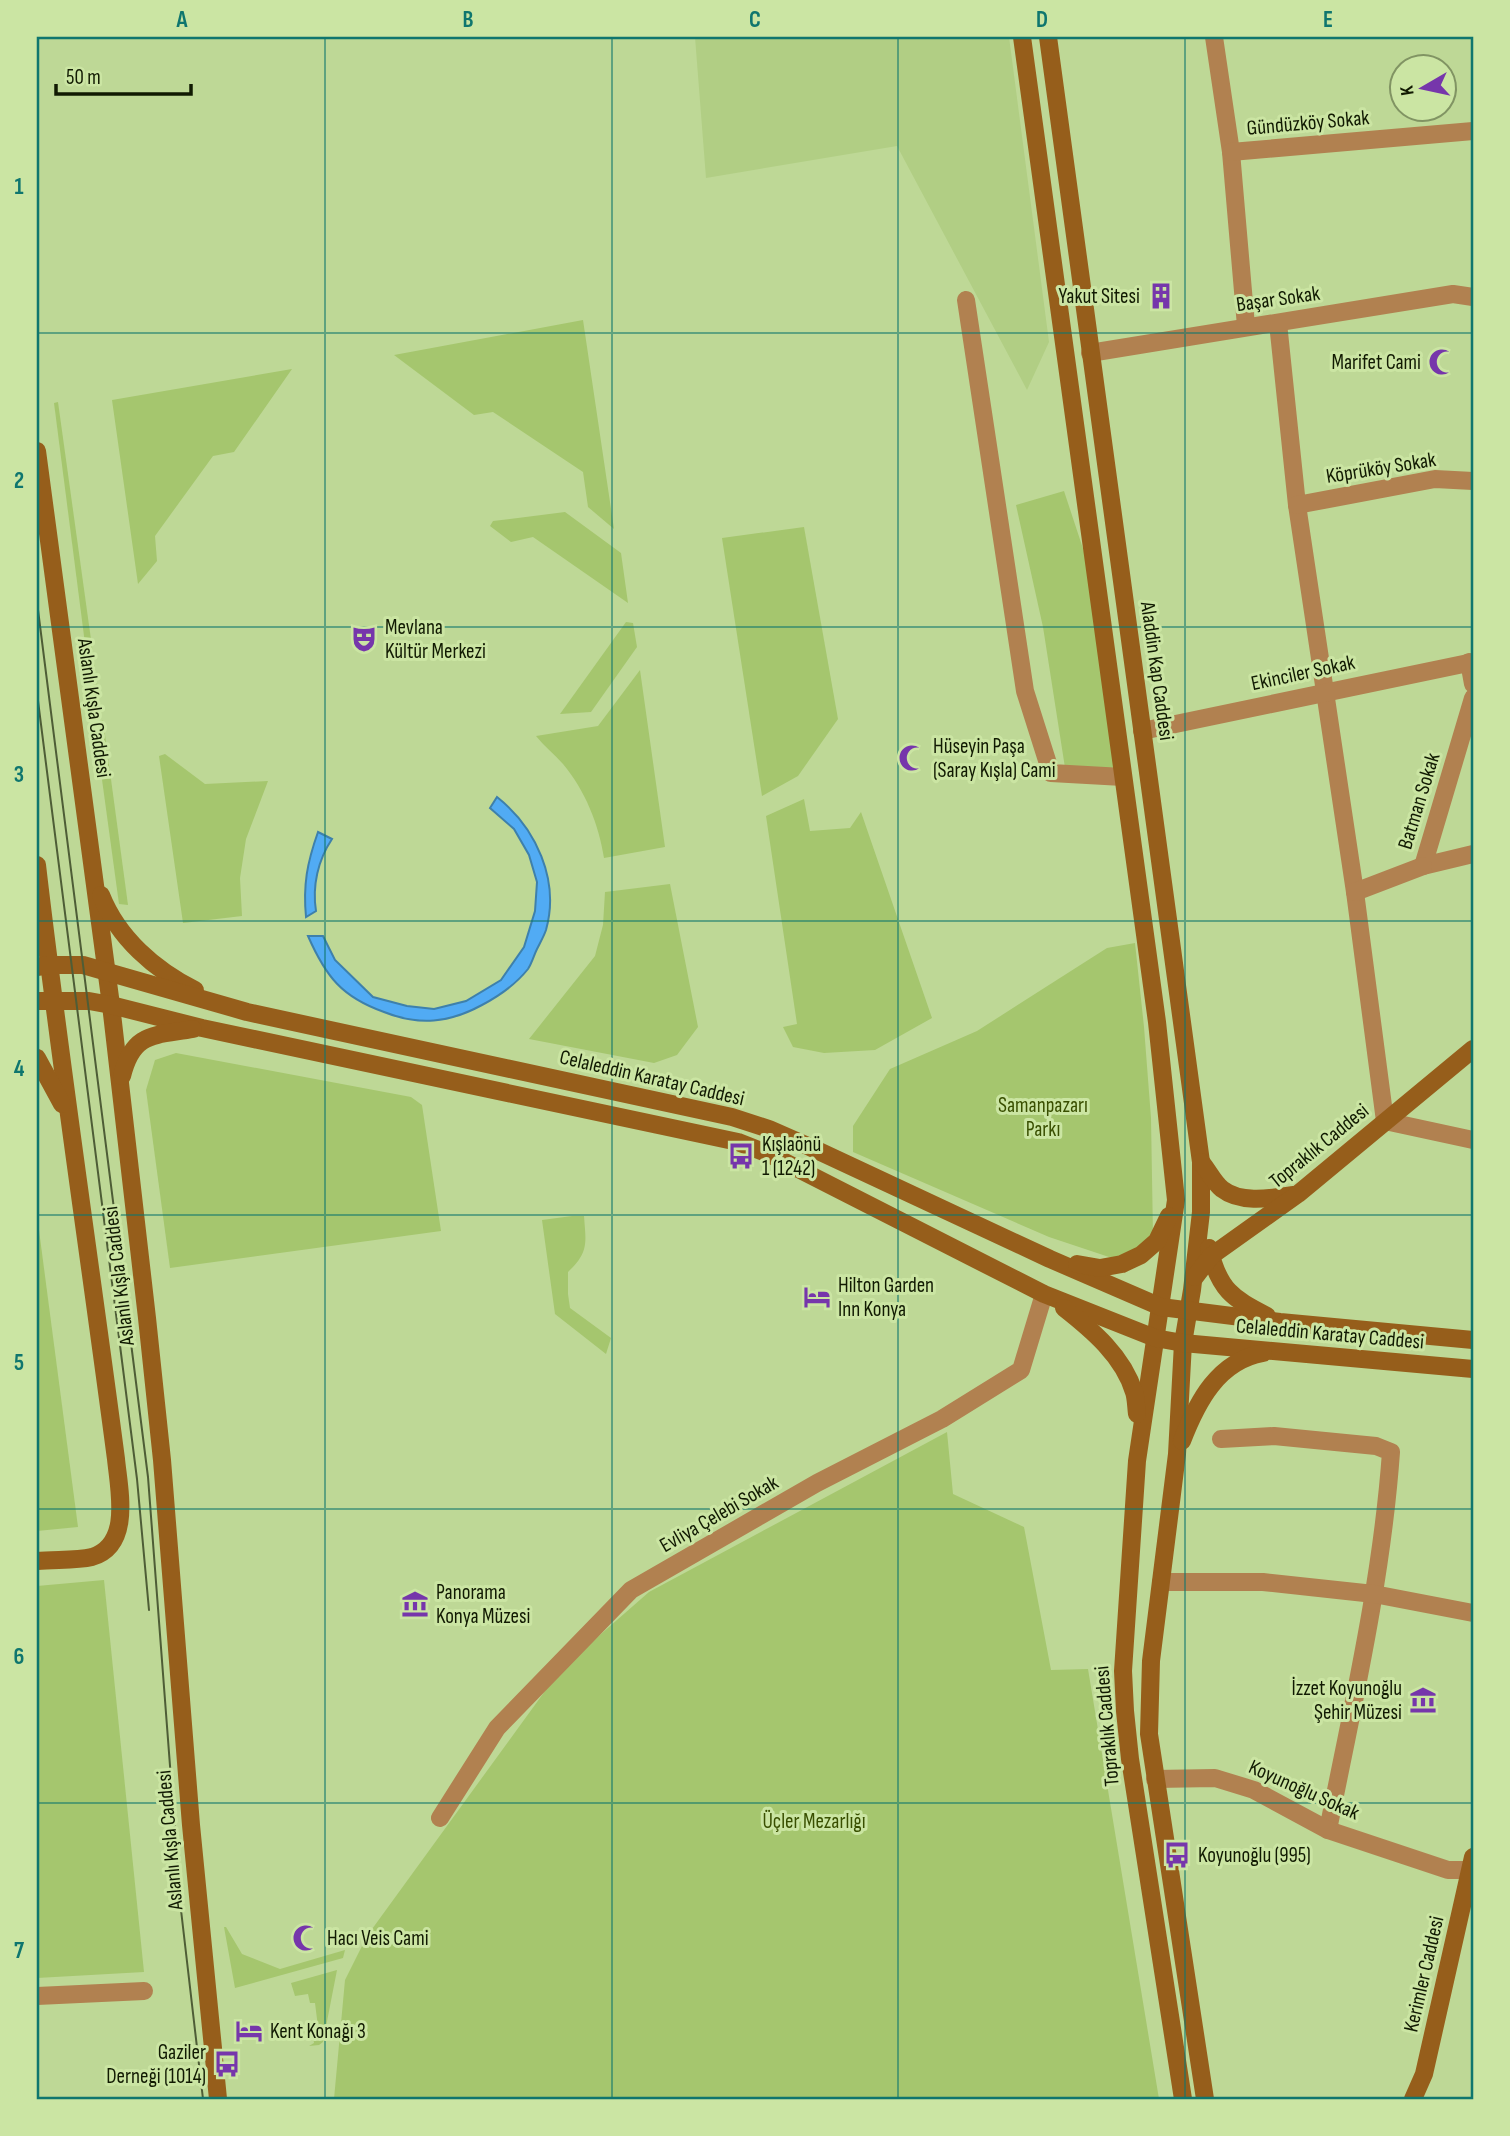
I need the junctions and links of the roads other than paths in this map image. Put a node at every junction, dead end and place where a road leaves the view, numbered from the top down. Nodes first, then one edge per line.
1 (1022, 37) edge
2 (1048, 37) edge
3 (1214, 37) edge
4 (1473, 131) edge
5 (1231, 152) junction
6 (1473, 297) edge
7 (965, 300) dead end
8 (1278, 323) junction
9 (1246, 326) junction
10 (1064, 352) junction
11 (1090, 353) junction
12 (37, 451) edge
13 (1473, 481) edge
14 (1297, 505) junction
15 (1471, 662) edge
16 (1473, 684) edge
17 (1325, 692) junction
18 (1473, 698) edge
19 (1142, 731) junction
20 (1123, 777) junction
21 (1473, 854) edge
22 (37, 865) edge
23 (1423, 866) junction
24 (93, 876) junction
25 (1355, 892) junction
26 (43, 966) edge
27 (106, 973) junction
28 (44, 1001) edge
29 (111, 1005) junction
30 (247, 1012) junction
31 (202, 1028) junction
32 (1473, 1049) edge
33 (37, 1058) edge
34 (119, 1086) junction
35 (1385, 1121) junction
36 (71, 1124) junction
37 (1473, 1140) edge
38 (1201, 1162) junction
39 (1297, 1194) junction
40 (1176, 1200) junction
41 (1201, 1212) junction
42 (1211, 1256) junction
43 (1050, 1259) junction
44 (1194, 1278) junction
45 (1044, 1294) junction
46 (1161, 1307) junction
47 (1189, 1311) junction
48 (1280, 1322) junction
49 (1155, 1338) junction
50 (1473, 1339) edge
51 (1183, 1343) junction
52 (1275, 1352) junction
53 (1473, 1369) edge
54 (1222, 1439) dead end
55 (1177, 1454) junction
56 (1137, 1461) junction
57 (37, 1561) edge
58 (1161, 1582) junction
59 (1374, 1594) junction
60 (1473, 1613) edge
61 (1155, 1779) junction
62 (440, 1818) dead end
63 (1328, 1830) junction
64 (1473, 1866) edge
65 (144, 1991) dead end
66 (37, 1996) edge
67 (218, 2099) edge
68 (1184, 2099) edge
69 (1205, 2099) edge
70 (1413, 2099) edge

1 - 10 main road
2 - 11 main road, Aladdin Kap Caddesi
3 - 5 street
4 - 5 street, Gündüzköy Sokak
5 - 9 street
6 - 8 street, Başar Sokak
7 - 20 street
8 - 9 street, Başar Sokak
8 - 14 street
9 - 11 street, Başar Sokak
10 - 11 main road
10 - 20 main road
11 - 19 main road, Aladdin Kap Caddesi
12 - 24 main road, Aslanlı Kışla Caddesi
13 - 14 street, Köprüköy Sokak
14 - 17 street
15 - 16 street
15 - 17 street, Ekinciler Sokak
17 - 19 street, Ekinciler Sokak
17 - 25 street
18 - 23 street, Batman Sokak
19 - 38 main road, Aladdin Kap Caddesi
20 - 40 main road
21 - 23 street, Batman Sokak
22 - 26 main road, Aslanlı Kışla Caddesi
23 - 25 street
24 - 27 main road, Aslanlı Kışla Caddesi
24 - 30 main road
25 - 35 street
26 - 27 main road, Celaleddin Karatay Caddesi
26 - 28 main road, Aslanlı Kışla Caddesi
27 - 29 main road, Aslanlı Kışla Caddesi
27 - 30 main road, Celaleddin Karatay Caddesi
28 - 29 main road, Celaleddin Karatay Caddesi
28 - 36 main road, Aslanlı Kışla Caddesi
29 - 31 main road, Celaleddin Karatay Caddesi
29 - 34 main road, Aslanlı Kışla Caddesi
30 - 43 main road, Celaleddin Karatay Caddesi
31 - 34 main road
31 - 45 main road, Celaleddin Karatay Caddesi
32 - 35 main road, Topraklık Caddesi
33 - 36 main road
34 - 67 main road, Aslanlı Kışla Caddesi
35 - 37 street
35 - 39 main road, Topraklık Caddesi
36 - 57 main road, Aslanlı Kışla Caddesi
38 - 39 main road
38 - 41 main road, Aladdin Kap Caddesi
39 - 42 main road, Topraklık Caddesi
40 - 43 main road
40 - 46 main road
41 - 42 main road
41 - 44 main road, Aladdin Kap Caddesi
42 - 44 main road, Topraklık Caddesi
42 - 48 main road
43 - 46 main road, Celaleddin Karatay Caddesi
44 - 47 main road, Aladdin Kap Caddesi
45 - 49 main road, Celaleddin Karatay Caddesi
45 - 56 main road
45 - 62 street, Evliya Çelebi Sokak
46 - 47 main road, Celaleddin Karatay Caddesi
46 - 49 main road, Topraklık Caddesi
47 - 48 main road, Celaleddin Karatay Caddesi
47 - 51 main road, Topraklık Caddesi
48 - 50 main road, Celaleddin Karatay Caddesi
49 - 51 main road, Celaleddin Karatay Caddesi
49 - 56 main road, Topraklık Caddesi
51 - 52 main road, Celaleddin Karatay Caddesi
51 - 55 main road, Topraklık Caddesi
52 - 53 main road, Celaleddin Karatay Caddesi
52 - 55 main road
54 - 59 street
55 - 58 main road, Topraklık Caddesi
56 - 68 main road, Topraklık Caddesi
58 - 59 street
58 - 61 main road, Topraklık Caddesi
59 - 60 street
59 - 63 street
61 - 63 street, Koyunoğlu Sokak
61 - 69 main road, Topraklık Caddesi
63 - 64 street, Koyunoğlu Sokak
64 - 70 main road, Kerimler Caddesi
65 - 66 street

